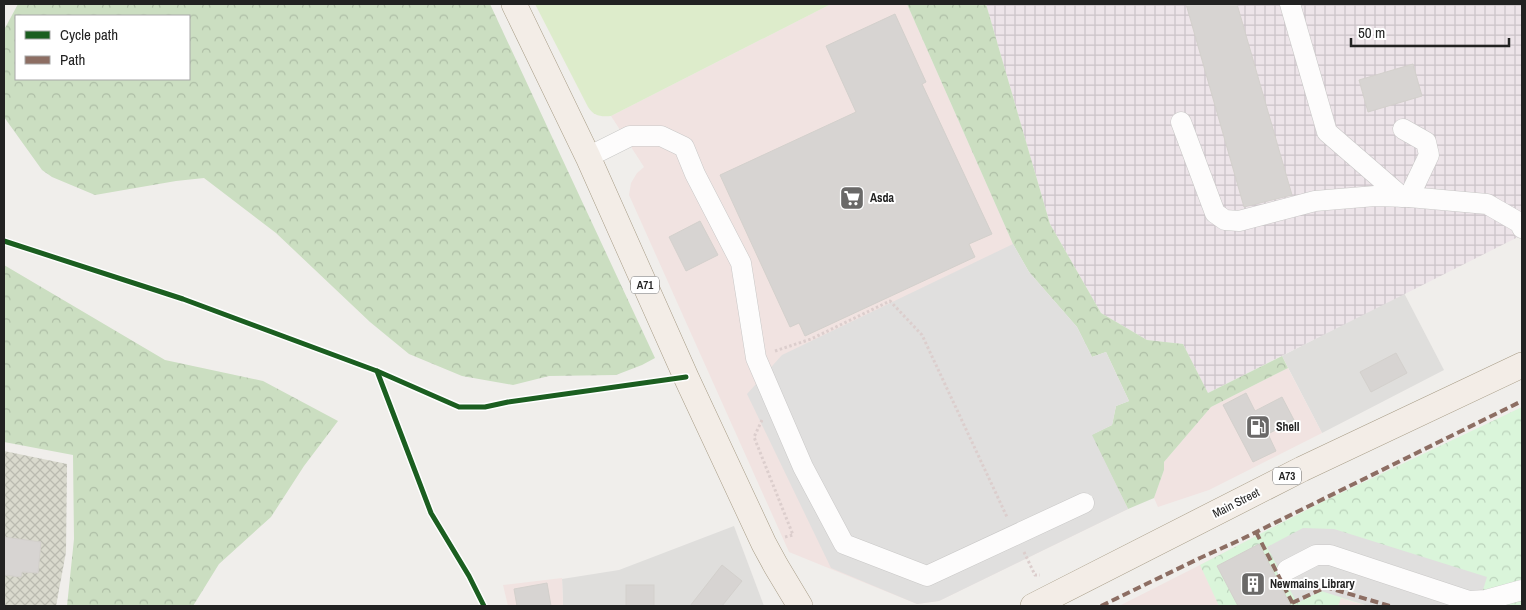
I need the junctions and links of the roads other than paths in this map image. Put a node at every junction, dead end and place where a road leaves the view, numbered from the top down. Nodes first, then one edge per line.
1 (514, 4) edge
2 (1290, 4) edge
3 (1182, 122) dead end
4 (1403, 129) dead end
5 (588, 157) junction
6 (1406, 197) junction
7 (1522, 228) edge
8 (1522, 365) edge
9 (1084, 503) dead end
10 (1287, 570) dead end
11 (1522, 590) edge
12 (800, 606) edge
13 (1032, 606) edge

1 - 5 main road, A71
2 - 6 lane
3 - 6 lane
4 - 6 lane
5 - 9 lane
5 - 12 main road, A71
6 - 7 lane
8 - 13 main road, Main Street / A73
10 - 11 lane

